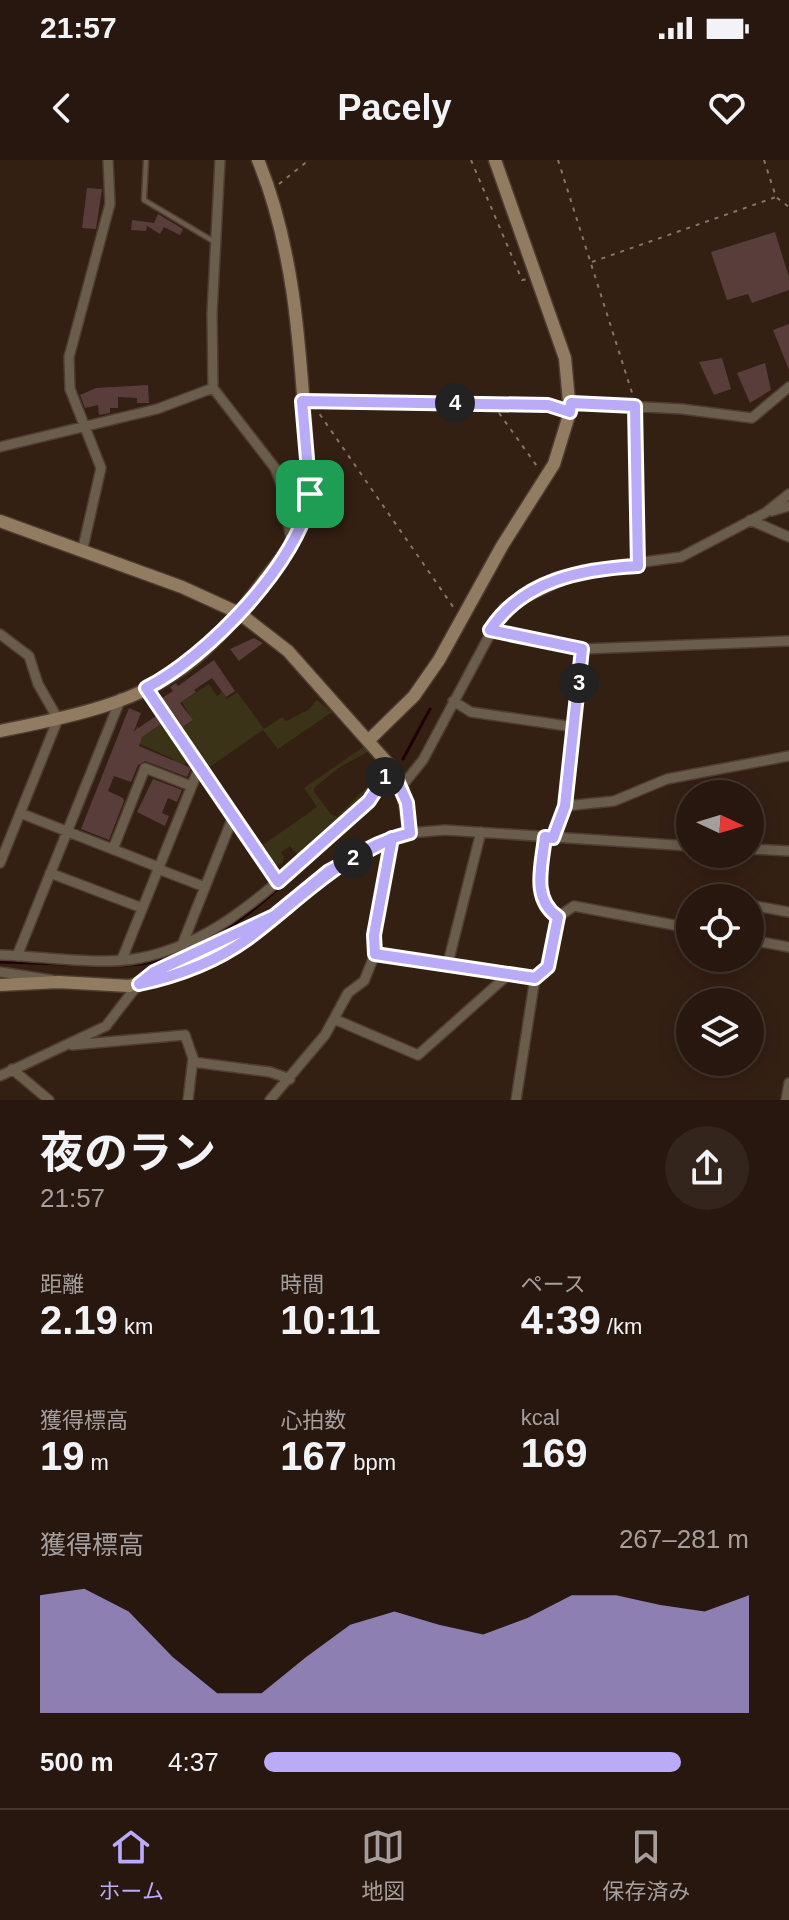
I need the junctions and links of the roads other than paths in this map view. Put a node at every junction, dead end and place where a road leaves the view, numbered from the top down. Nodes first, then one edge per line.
1 (108, 160) edge
2 (146, 160) edge
3 (220, 160) edge
4 (258, 160) edge
5 (495, 160) edge
6 (215, 242) junction
7 (789, 387) edge
8 (213, 388) junction
9 (571, 403) junction
10 (635, 406) junction
11 (86, 427) junction
12 (0, 447) edge
13 (789, 494) edge
14 (789, 506) edge
15 (765, 513) junction
16 (750, 520) junction
17 (0, 521) edge
18 (789, 537) edge
19 (292, 545) junction
20 (82, 552) junction
21 (638, 566) junction
22 (239, 613) junction
23 (490, 630) junction
24 (0, 634) edge
25 (789, 641) edge
26 (582, 649) junction
27 (146, 688) junction
28 (121, 698) junction
29 (453, 701) junction
30 (58, 719) junction
31 (574, 727) junction
32 (1, 732) edge
33 (370, 739) junction
34 (789, 756) edge
35 (391, 767) junction
36 (199, 768) junction
37 (191, 786) junction
38 (402, 786) junction
39 (565, 806) junction
40 (20, 813) junction
41 (233, 817) junction
42 (67, 832) junction
43 (481, 832) junction
44 (410, 833) junction
45 (549, 837) junction
46 (392, 838) junction
47 (676, 845) edge
48 (113, 849) junction
49 (764, 850) edge
50 (789, 851) edge
51 (0, 862) edge
52 (158, 868) junction
53 (50, 873) junction
54 (278, 882) junction
55 (205, 887) junction
56 (142, 908) junction
57 (764, 908) edge
58 (789, 912) edge
59 (558, 917) junction
60 (676, 925) edge
61 (764, 943) edge
62 (182, 945) junction
63 (789, 947) edge
64 (375, 954) junction
65 (1, 955) edge
66 (17, 956) junction
67 (122, 959) junction
68 (448, 963) junction
69 (510, 973) junction
70 (1, 976) edge
71 (535, 978) junction
72 (139, 984) junction
73 (334, 1019) junction
74 (69, 1044) junction
75 (193, 1062) junction
76 (12, 1069) junction
77 (0, 1076) edge
78 (290, 1079) junction
79 (789, 1083) edge
80 (49, 1100) edge
81 (188, 1100) edge
82 (270, 1100) edge
83 (516, 1100) edge
84 (786, 1100) edge

1 - 11 street
2 - 6 lane
3 - 6 street
4 - 19 street
5 - 9 street
6 - 8 street
7 - 10 street
8 - 11 street
8 - 19 street
9 - 10 street
9 - 33 street
10 - 21 street
11 - 12 street
11 - 20 street
13 - 15 street
14 - 15 street
15 - 16 street
16 - 18 street
16 - 21 street
17 - 20 street
19 - 22 street
20 - 22 street
21 - 23 street
22 - 27 street
22 - 33 street
23 - 26 street
23 - 29 street
24 - 30 street
25 - 26 street
26 - 31 street
27 - 28 street
27 - 36 street
28 - 30 street
28 - 42 street
29 - 31 street
29 - 38 street
30 - 32 street
30 - 40 street
31 - 39 street
33 - 35 street
34 - 39 street
35 - 38 street
35 - 54 street
36 - 37 street
36 - 41 street
37 - 48 street
37 - 52 street
38 - 44 street
39 - 45 street
40 - 42 street
40 - 51 street
41 - 54 street
41 - 55 street
42 - 48 street
42 - 53 street
43 - 44 street
43 - 45 street
43 - 68 street
44 - 46 street
45 - 47 street
45 - 59 street
46 - 64 street
46 - 72 street
48 - 52 street
49 - 50 street
52 - 55 street
52 - 56 street
53 - 56 street
53 - 66 street
54 - 62 street
55 - 62 street
56 - 67 street
57 - 58 street
59 - 60 street
59 - 71 street
61 - 63 street
62 - 67 street
64 - 68 street
64 - 73 street
65 - 66 street
65 - 70 street
66 - 67 street
68 - 69 street
69 - 71 street
69 - 73 street
70 - 72 street
71 - 83 street
72 - 74 street
73 - 78 street
74 - 75 street
74 - 76 street
75 - 78 street
75 - 81 street
76 - 77 street
76 - 80 street
78 - 82 street
79 - 84 street

